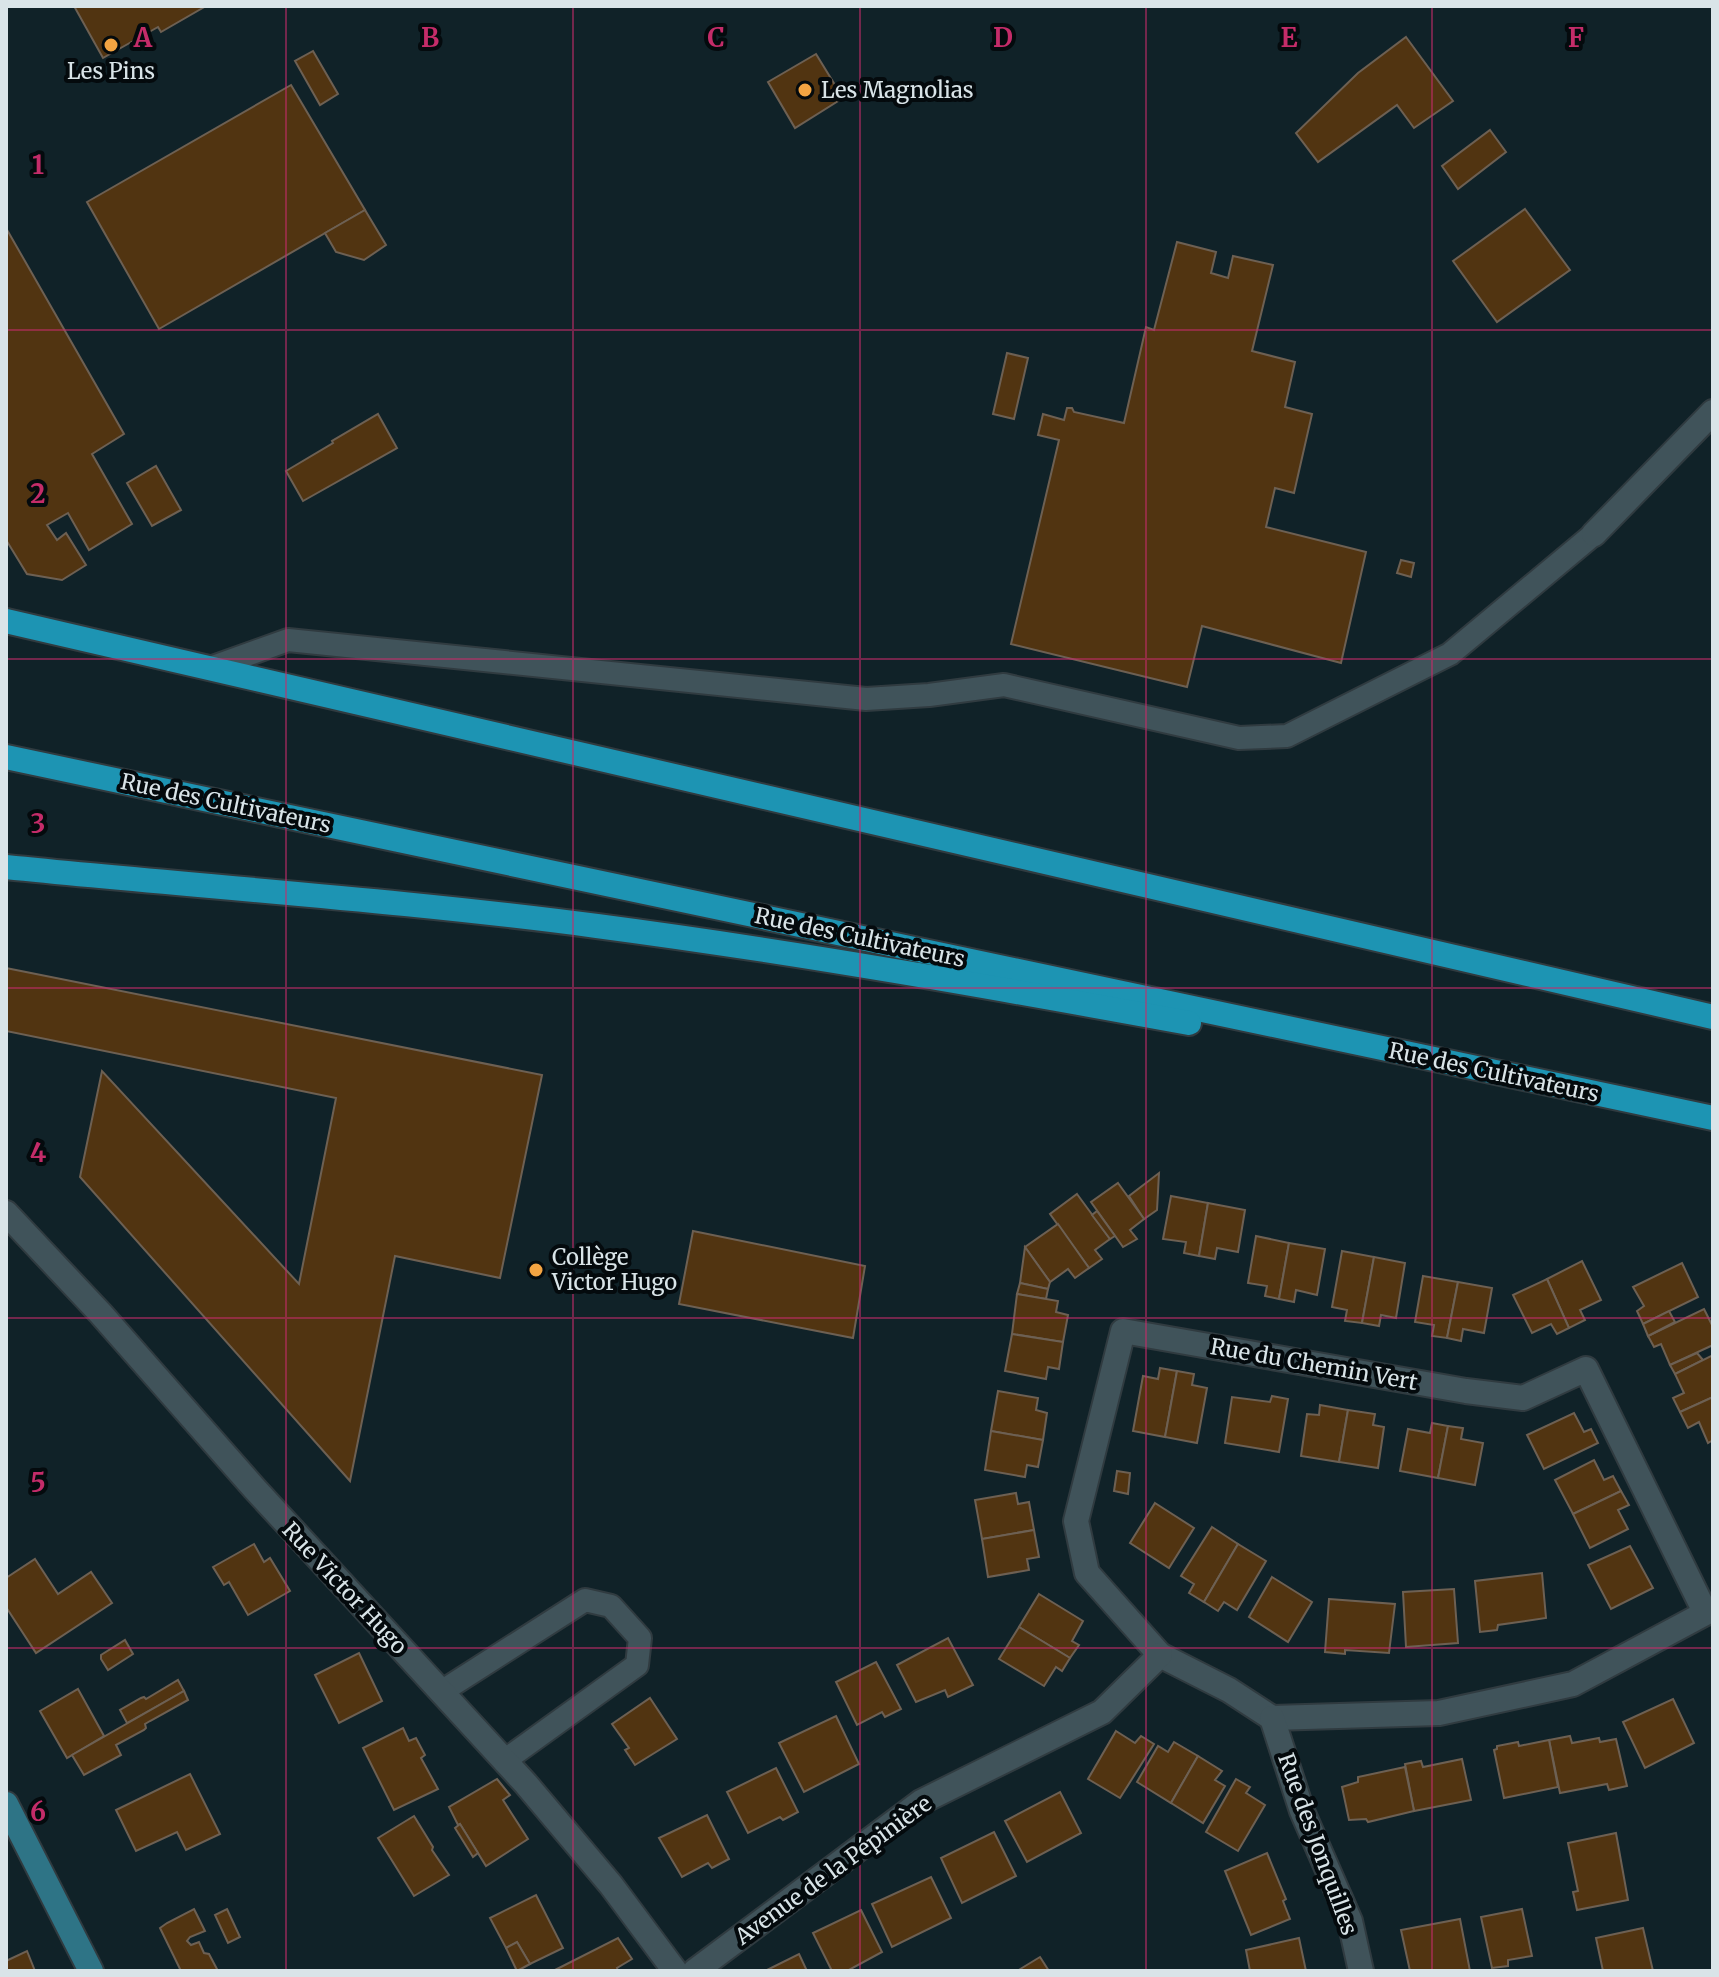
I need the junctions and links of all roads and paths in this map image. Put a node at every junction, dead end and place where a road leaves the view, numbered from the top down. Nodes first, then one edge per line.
1 (1713, 412) edge
2 (1594, 534) joint
3 (6, 621) edge
4 (210, 668) junction
5 (6, 757) edge
6 (6, 867) edge
7 (1713, 1017) edge
8 (1713, 1119) edge
9 (6, 1213) edge
10 (1709, 1611) edge
11 (1160, 1655) junction
12 (441, 1692) junction
13 (1272, 1718) junction
14 (504, 1761) junction
15 (6, 1804) edge
16 (91, 1971) edge
17 (675, 1971) edge
18 (695, 1971) edge
19 (1361, 1971) edge

1 - 2 street
2 - 4 lane
3 - 4 main road
4 - 7 main road
5 - 8 main road, Rue des Cultivateurs
6 - 8 main road
9 - 12 street, Rue Victor Hugo
10 - 11 street, Rue du Chemin Vert
10 - 13 street
11 - 13 street
11 - 18 street, Avenue de la Pépinière
12 - 14 street, Rue Victor Hugo
12 - 14 lane
13 - 19 street, Rue des Jonquilles
14 - 17 street, Rue Victor Hugo
15 - 16 main road

